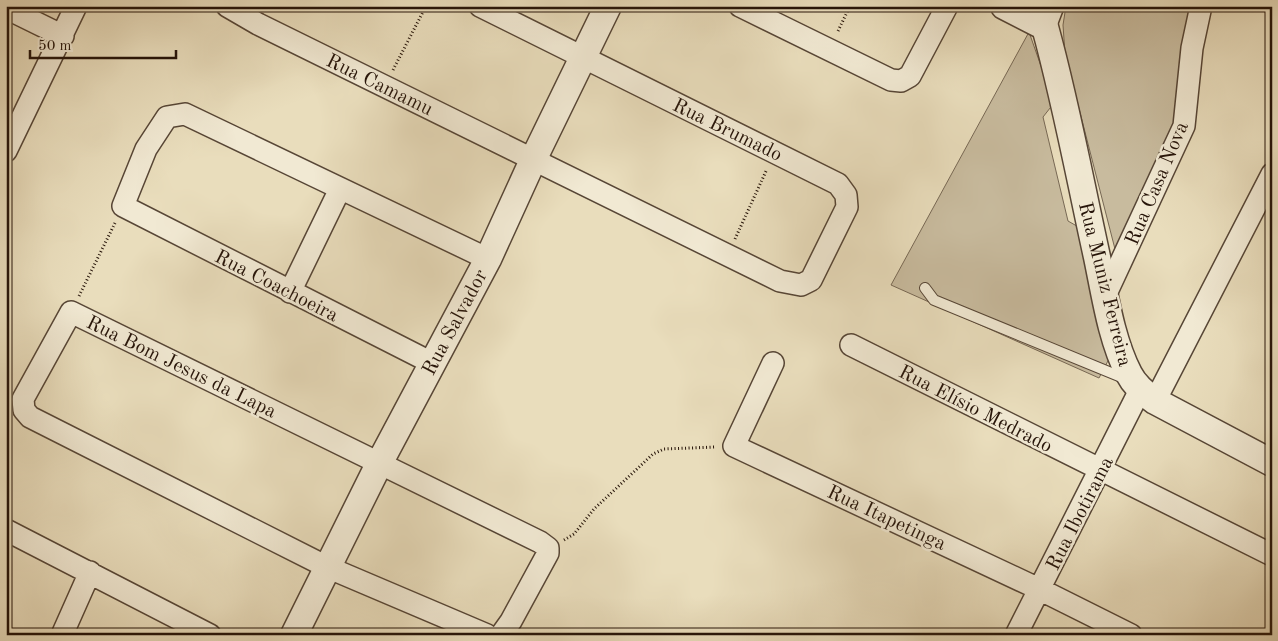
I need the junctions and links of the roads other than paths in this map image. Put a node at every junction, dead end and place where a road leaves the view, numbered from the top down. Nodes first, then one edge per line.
1 (76, 6) edge
2 (227, 6) edge
3 (480, 6) edge
4 (608, 6) edge
5 (740, 6) edge
6 (947, 6) edge
7 (1004, 6) edge
8 (1201, 6) edge
9 (6, 8) edge
10 (1049, 17) edge
11 (63, 36) junction
12 (582, 58) junction
13 (8, 142) edge
14 (534, 158) junction
15 (1272, 174) edge
16 (340, 188) junction
17 (488, 259) junction
18 (925, 288) dead end
19 (290, 292) junction
20 (1106, 296) junction
21 (851, 345) dead end
22 (432, 363) junction
23 (772, 363) dead end
24 (1143, 391) junction
25 (380, 462) junction
26 (1272, 463) edge
27 (1101, 470) junction
28 (6, 530) edge
29 (1272, 555) edge
30 (327, 567) junction
31 (90, 572) junction
32 (1039, 589) junction
33 (62, 635) edge
34 (210, 635) edge
35 (294, 635) edge
36 (487, 635) edge
37 (501, 635) edge
38 (1016, 635) edge
39 (1131, 635) edge

1 - 11 street
2 - 14 street, Rua Camamu
3 - 12 street
4 - 12 street, Rua Salvador
5 - 6 street
7 - 10 street, Rua Muniz Ferreira
8 - 20 street, Rua Casa Nova
9 - 11 street
10 - 20 street, Rua Muniz Ferreira
11 - 13 street
12 - 14 street, Rua Salvador
12 - 14 street, Rua Brumado
14 - 17 street, Rua Salvador
15 - 24 street, Rua Ibotirama
16 - 17 street
16 - 19 street
16 - 19 street, Rua Coachoeira
17 - 22 street, Rua Salvador
18 - 24 lane
19 - 22 street, Rua Coachoeira
20 - 24 street, Rua Muniz Ferreira
21 - 27 street, Rua Elísio Medrado
22 - 25 street, Rua Salvador
23 - 32 street, Rua Itapetinga
24 - 26 street
24 - 27 street, Rua Ibotirama
25 - 30 street, Rua Salvador
25 - 30 street, Rua Bom Jesus da Lapa
25 - 37 street, Rua Bom Jesus da Lapa
27 - 29 street, Rua Elísio Medrado
27 - 32 street, Rua Ibotirama
28 - 31 street
30 - 35 street, Rua Salvador
30 - 36 street, Rua Bom Jesus da Lapa
31 - 33 street
31 - 34 street
32 - 38 street, Rua Ibotirama
32 - 39 street, Rua Itapetinga

